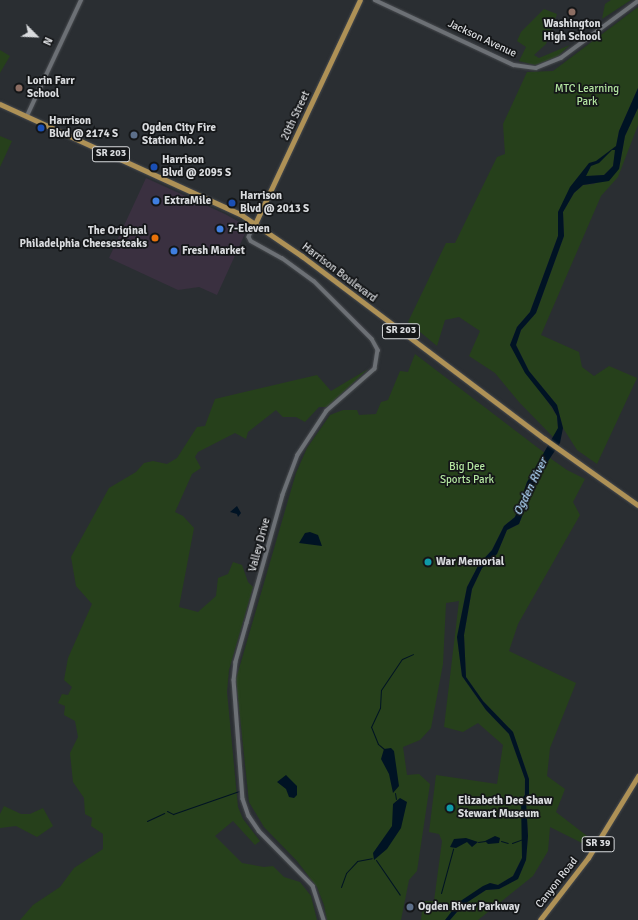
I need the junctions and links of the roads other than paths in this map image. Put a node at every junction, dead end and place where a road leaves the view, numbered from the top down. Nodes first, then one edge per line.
1 (81, 0) edge
2 (360, 0) edge
3 (376, 0) edge
4 (638, 1) edge
5 (0, 104) edge
6 (27, 116) junction
7 (255, 224) junction
8 (250, 239) joint
9 (638, 505) edge
10 (638, 776) edge
11 (324, 920) edge
12 (540, 920) edge

1 - 6 street
2 - 7 main road, 20th Street
3 - 4 street, Jackson Avenue
5 - 6 main road, Harrison Boulevard / SR 203
6 - 7 main road, Harrison Boulevard / SR 203
7 - 8 street, 20th Street
7 - 9 main road, Harrison Boulevard / SR 203
8 - 11 street, Valley Drive
10 - 12 main road, Canyon Road / SR 39

